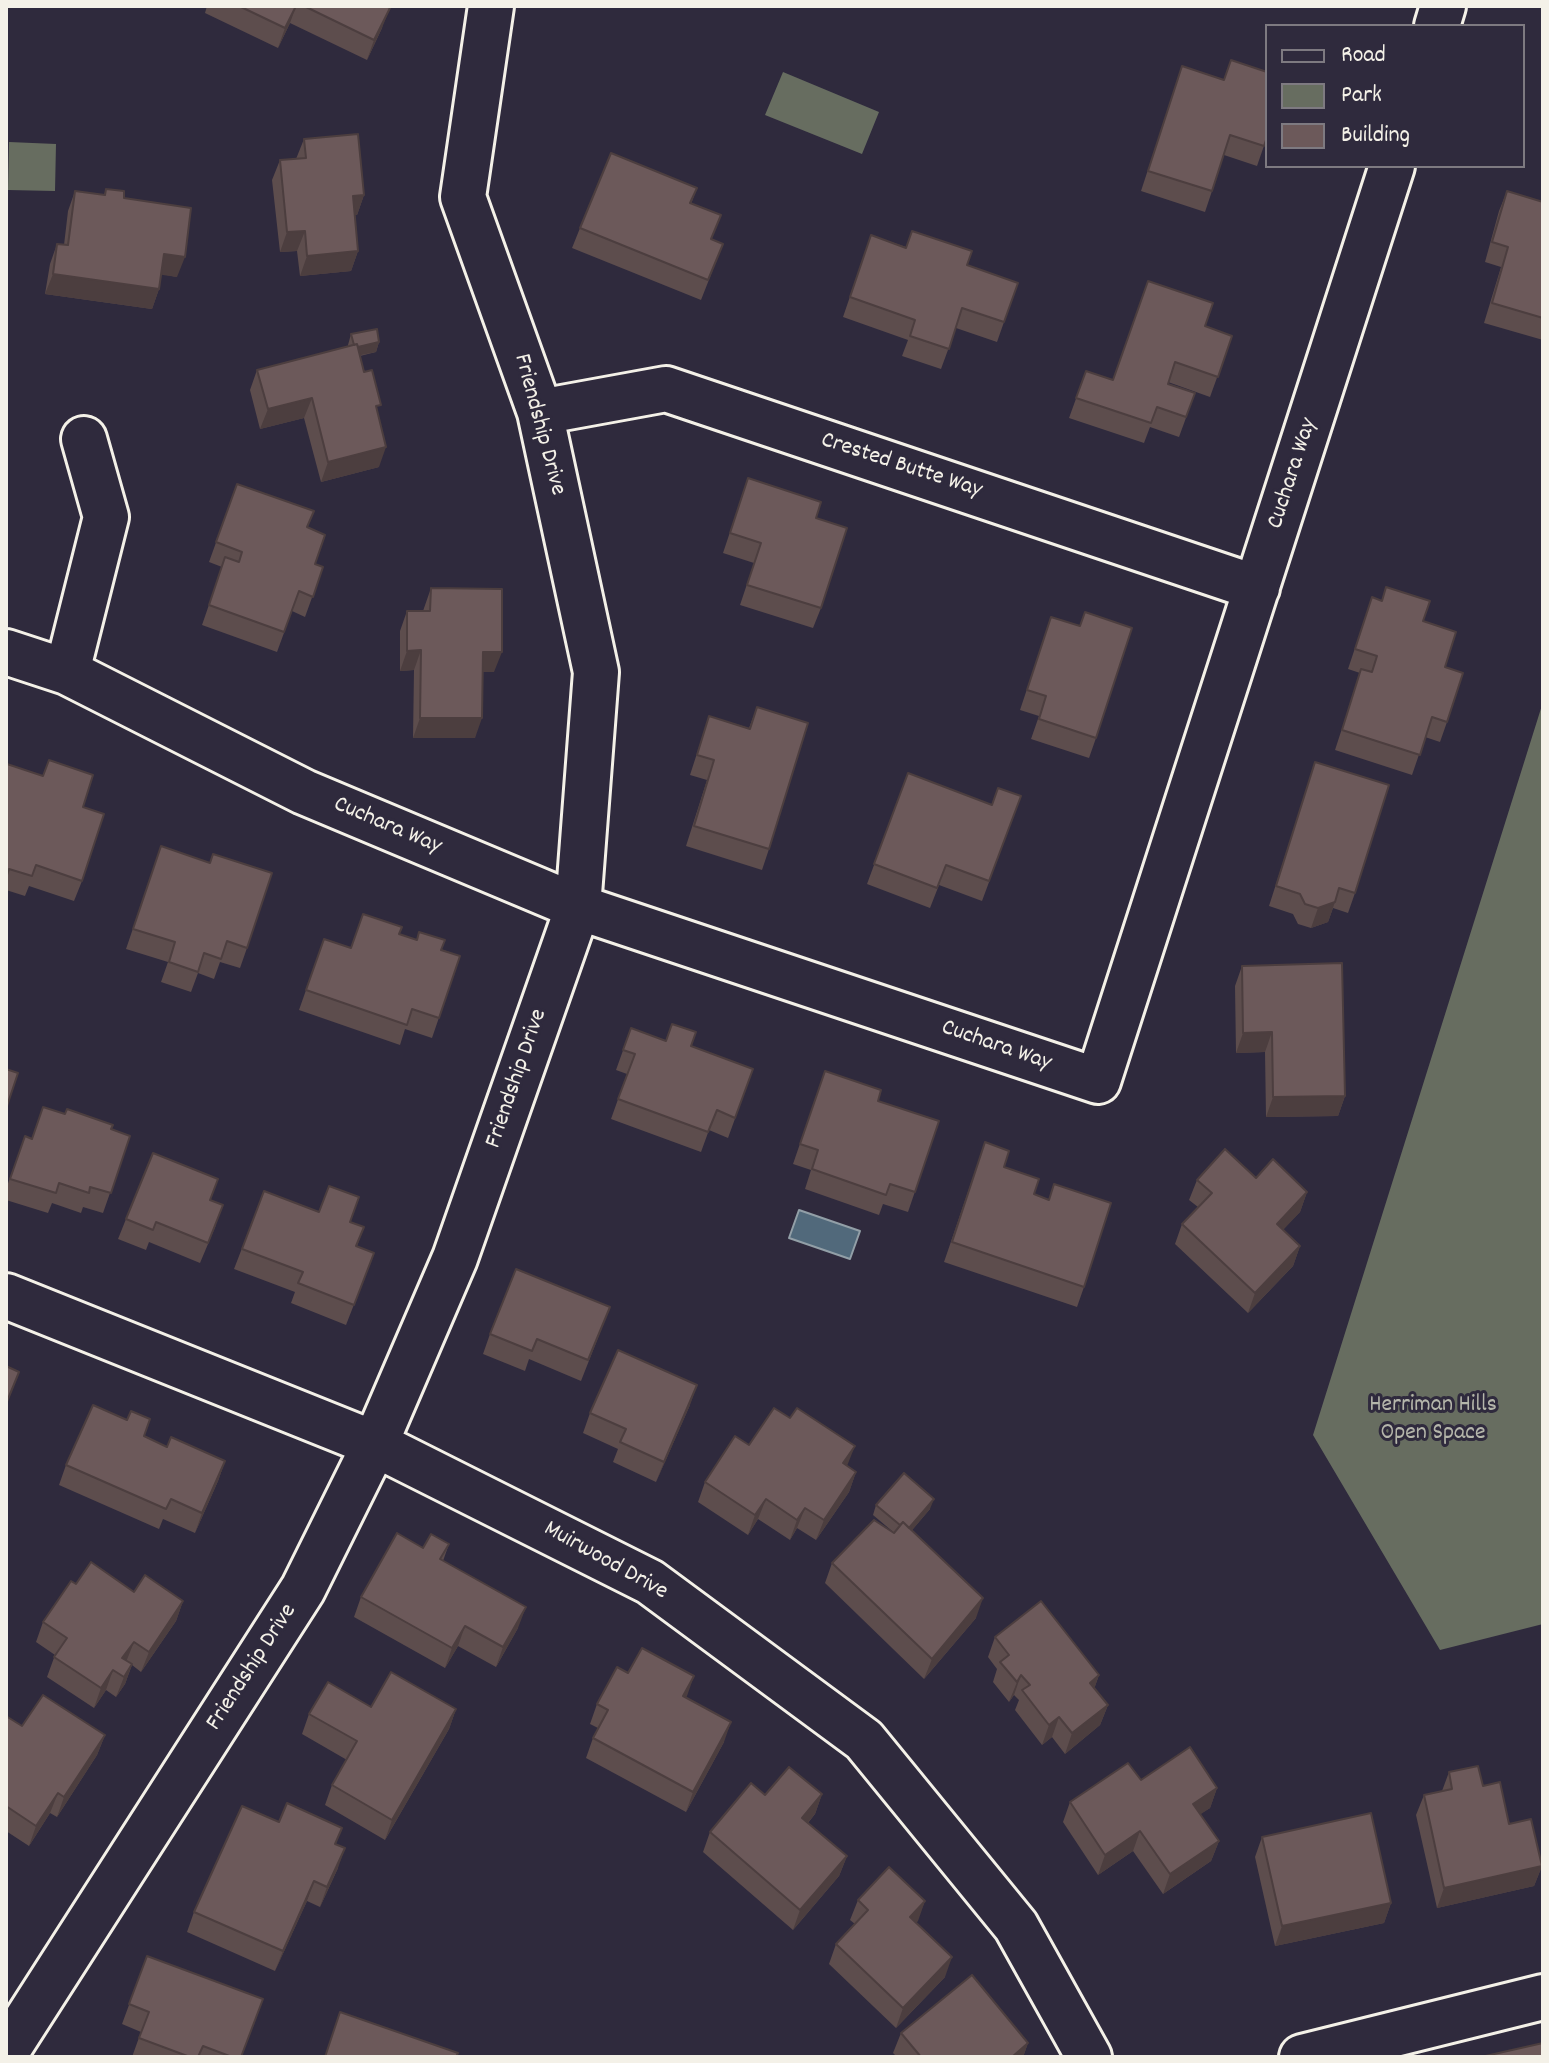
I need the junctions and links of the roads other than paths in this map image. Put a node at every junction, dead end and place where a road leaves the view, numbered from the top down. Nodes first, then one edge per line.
1 (491, 6) edge
2 (1391, 168) edge
3 (540, 412) junction
4 (84, 439) dead end
5 (1257, 588) junction
6 (6, 652) edge
7 (67, 672) junction
8 (578, 907) junction
9 (6, 1296) edge
10 (375, 1444) junction
11 (1543, 1997) edge
12 (6, 2052) edge
13 (1089, 2057) edge
14 (1302, 2057) edge

1 - 3 street, Friendship Drive
2 - 5 street, Cuchara Way
3 - 5 street, Crested Butte Way
3 - 8 street, Friendship Drive
4 - 7 street
5 - 8 street, Cuchara Way
6 - 7 street, Cuchara Way
7 - 8 street, Cuchara Way
8 - 10 street, Friendship Drive
9 - 10 street, Muirwood Drive
10 - 12 street, Friendship Drive
10 - 13 street, Muirwood Drive
11 - 14 street

